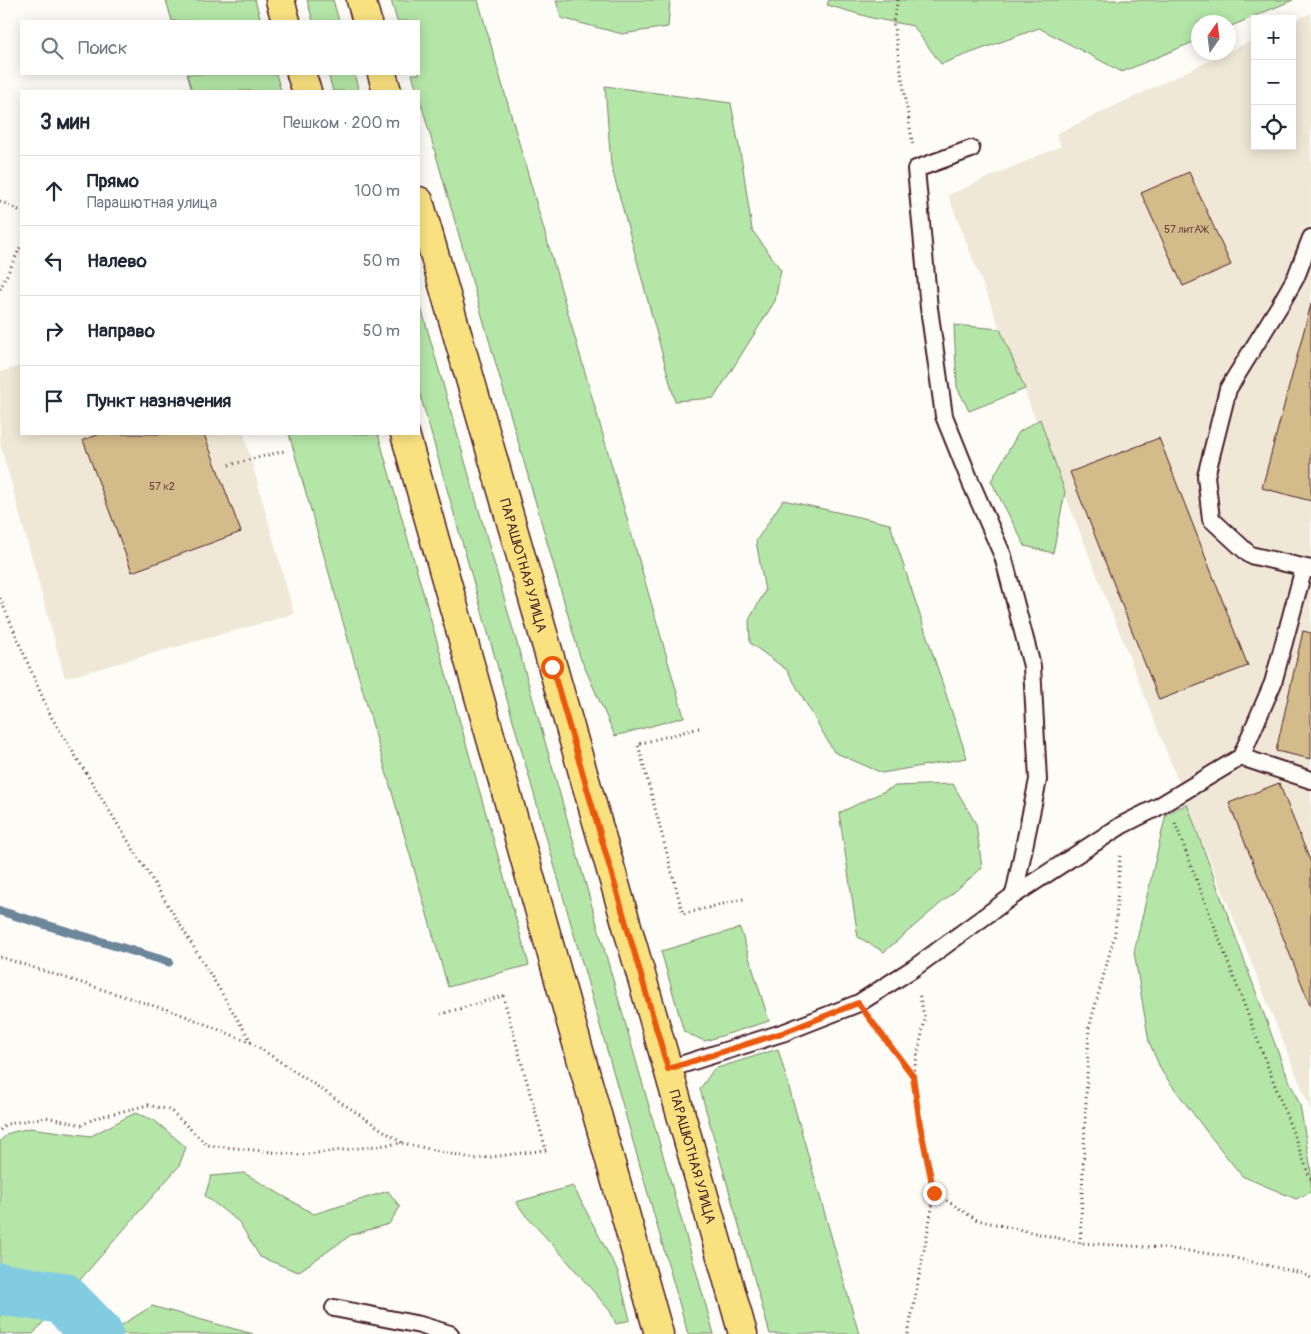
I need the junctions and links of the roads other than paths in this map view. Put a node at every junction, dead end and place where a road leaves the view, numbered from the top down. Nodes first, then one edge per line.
1 (280, 0) edge
2 (361, 0) edge
3 (286, 20) edge
4 (367, 20) edge
5 (302, 75) edge
6 (382, 75) edge
7 (306, 90) edge
8 (387, 90) edge
9 (971, 150) dead end
10 (420, 204) edge
11 (1311, 238) edge
12 (405, 435) edge
13 (1308, 568) edge
14 (1241, 757) junction
15 (1311, 780) edge
16 (1014, 895) junction
17 (668, 1069) junction
18 (334, 1308) dead end
19 (450, 1334) edge
20 (658, 1334) edge
21 (743, 1334) edge

1 - 3 main road
2 - 4 main road
5 - 7 main road
6 - 8 main road
9 - 16 lane
10 - 17 main road, ПАРАШЮТНАЯ УЛИЦА
11 - 13 lane
12 - 20 main road
13 - 14 lane
14 - 15 lane
14 - 16 lane
16 - 17 lane
17 - 21 main road, ПАРАШЮТНАЯ УЛИЦА
18 - 19 lane

